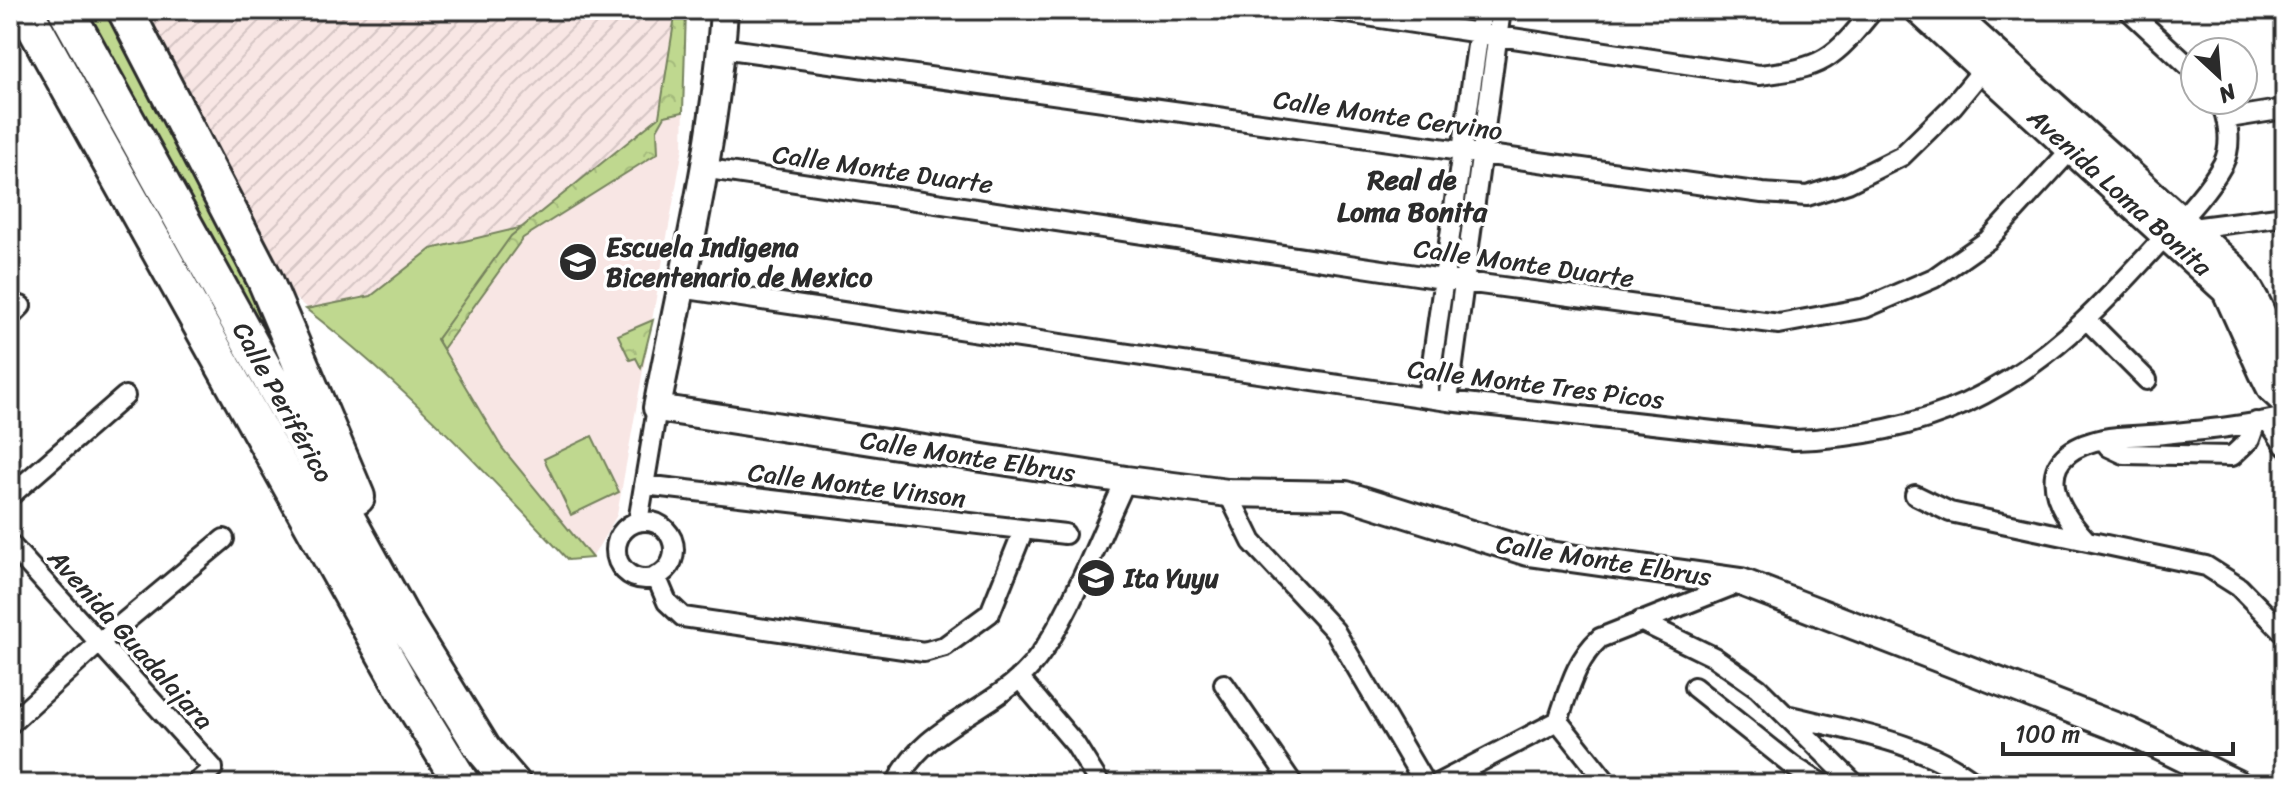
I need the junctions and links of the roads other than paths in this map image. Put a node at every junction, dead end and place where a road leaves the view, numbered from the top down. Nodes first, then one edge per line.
1 (25, 10) edge
2 (66, 10) edge
3 (125, 10) edge
4 (724, 10) edge
5 (1327, 10) edge
6 (1482, 10) edge
7 (1501, 10) edge
8 (1873, 10) edge
9 (1918, 10) edge
10 (1948, 10) edge
11 (2140, 14) edge
12 (1489, 32) junction
13 (722, 48) junction
14 (2179, 55) edge
15 (1990, 60) junction
16 (2285, 109) edge
17 (2229, 118) joint
18 (2079, 142) junction
19 (1463, 151) junction
20 (1483, 155) junction
21 (702, 168) junction
22 (2285, 216) edge
23 (2180, 227) junction
24 (1443, 279) junction
25 (1464, 281) junction
26 (680, 288) junction
27 (2088, 321) junction
28 (2276, 325) edge
29 (2147, 380) dead end
30 (2285, 393) edge
31 (125, 396) dead end
32 (1427, 398) junction
33 (1448, 401) junction
34 (657, 408) junction
35 (2273, 415) edge
36 (2103, 439) junction
37 (2285, 446) edge
38 (1126, 480) junction
39 (644, 485) junction
40 (1228, 493) junction
41 (1915, 495) dead end
42 (10, 496) edge
43 (638, 522) junction
44 (1023, 531) junction
45 (1065, 534) dead end
46 (224, 539) dead end
47 (2087, 541) junction
48 (10, 544) edge
49 (656, 576) junction
50 (1741, 582) junction
51 (390, 595) junction
52 (1640, 621) junction
53 (2285, 634) edge
54 (99, 643) junction
55 (1019, 678) junction
56 (1224, 684) dead end
57 (1694, 687) dead end
58 (1788, 715) junction
59 (1558, 721) junction
60 (10, 724) edge
61 (454, 780) edge
62 (195, 784) edge
63 (513, 784) edge
64 (896, 784) edge
65 (1100, 784) edge
66 (1293, 784) edge
67 (1425, 784) edge
68 (1437, 784) edge
69 (1608, 784) edge
70 (1822, 784) edge
71 (1855, 784) edge
72 (1977, 784) edge
73 (2237, 784) edge

1 - 61 highway, Calle Periférico
2 - 51 highway, Calle Periférico
3 - 51 highway
4 - 13 street
5 - 12 street
6 - 12 street
7 - 12 street
8 - 12 street
9 - 15 street, Avenida Loma Bonita
10 - 15 street, Avenida Loma Bonita
11 - 14 street
12 - 19 street
12 - 20 street
13 - 19 street, Calle Monte Cervino
13 - 21 street
15 - 18 street, Avenida Loma Bonita
15 - 20 street, Calle Monte Cervino
16 - 17 street
17 - 23 street, Calle Monte Tres Picos
18 - 23 street, Avenida Loma Bonita
18 - 25 street, Calle Monte Duarte
19 - 20 street, Calle Monte Cervino
19 - 24 street
20 - 25 street
21 - 24 street, Calle Monte Duarte
21 - 26 street
22 - 23 street
23 - 27 street, Calle Monte Tres Picos
23 - 28 street, Avenida Loma Bonita
23 - 35 street, Avenida Loma Bonita
24 - 25 street, Calle Monte Duarte
24 - 32 street
25 - 33 street
26 - 32 street, Calle Monte Tres Picos
26 - 34 street
27 - 29 street
27 - 33 street, Calle Monte Tres Picos
28 - 30 street, Avenida Loma Bonita
31 - 42 street
32 - 33 street, Calle Monte Tres Picos
34 - 38 street, Calle Monte Elbrus
34 - 39 street
35 - 36 street
35 - 36 street
35 - 37 street
36 - 47 street
38 - 40 street, Calle Monte Elbrus
38 - 55 street
39 - 43 street
39 - 44 street, Calle Monte Vinson
40 - 50 street, Calle Monte Elbrus
40 - 67 street
41 - 47 street
43 - 49 street
43 - 49 street
44 - 45 street, Calle Monte Vinson
44 - 49 street
46 - 54 street
47 - 53 street
48 - 54 street, Avenida Guadalajara
50 - 52 street
50 - 73 street, Calle Monte Elbrus
51 - 63 highway, Calle Periférico
52 - 58 street
52 - 59 street
54 - 60 street
54 - 62 street, Avenida Guadalajara
55 - 64 street
55 - 65 street
56 - 66 street
57 - 70 street
58 - 71 street
58 - 72 street
59 - 68 street
59 - 69 street

